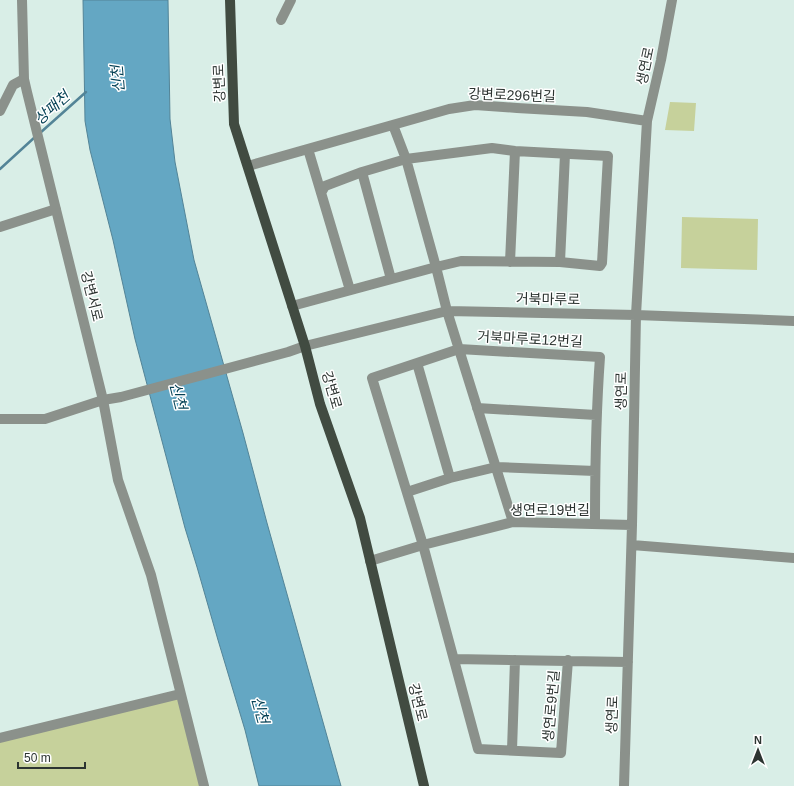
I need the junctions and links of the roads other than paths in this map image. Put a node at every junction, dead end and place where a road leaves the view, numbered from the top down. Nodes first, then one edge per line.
1 (22, 0) edge
2 (230, 0) edge
3 (291, 0) edge
4 (672, 0) edge
5 (281, 20) dead end
6 (24, 80) junction
7 (0, 111) edge
8 (647, 121) junction
9 (393, 125) junction
10 (308, 149) junction
11 (515, 151) junction
12 (565, 154) junction
13 (406, 159) junction
14 (248, 166) junction
15 (362, 172) junction
16 (321, 193) junction
17 (55, 204) junction
18 (0, 227) edge
19 (510, 262) junction
20 (560, 262) junction
21 (436, 266) junction
22 (392, 279) junction
23 (350, 290) junction
24 (292, 306) junction
25 (447, 311) junction
26 (636, 315) junction
27 (794, 321) edge
28 (305, 346) junction
29 (459, 349) junction
30 (417, 363) junction
31 (103, 400) junction
32 (477, 408) junction
33 (596, 415) junction
34 (0, 420) edge
35 (496, 467) junction
36 (594, 471) junction
37 (450, 478) junction
38 (406, 492) junction
39 (513, 522) junction
40 (595, 524) junction
41 (632, 525) junction
42 (423, 545) junction
43 (632, 545) junction
44 (794, 558) edge
45 (370, 561) junction
46 (454, 659) junction
47 (516, 660) junction
48 (568, 660) junction
49 (628, 662) junction
50 (180, 694) junction
51 (0, 738) edge
52 (512, 750) junction
53 (204, 786) edge
54 (424, 786) edge
55 (624, 786) edge

1 - 6 street
2 - 14 main road, 강변로
3 - 5 street
4 - 8 street, 생연로
6 - 7 street
6 - 17 street, 강변서로
8 - 9 street, 강변로296번길
8 - 26 street, 생연로
9 - 10 street, 강변로296번길
9 - 13 street, 거북마루로12번길
10 - 14 street, 강변로296번길
10 - 16 street
11 - 12 street
11 - 13 street
11 - 19 street
12 - 20 street
12 - 20 street
13 - 15 street
13 - 21 street, 거북마루로12번길
14 - 24 main road, 강변로
15 - 16 street
15 - 22 street
16 - 23 street
17 - 18 street
17 - 31 street, 강변서로
19 - 20 street
19 - 21 street
21 - 22 street
21 - 25 street, 거북마루로12번길
22 - 23 street
23 - 24 street
24 - 28 main road, 강변로
25 - 26 street, 거북마루로
25 - 28 street, 거북마루로
25 - 29 street, 거북마루로12번길
26 - 27 street, 거북마루로
26 - 41 street, 생연로
28 - 31 street, 거북마루로
28 - 45 main road, 강변로
29 - 30 street, 거북마루로12번길
29 - 32 street, 거북마루로12번길
29 - 33 street, 거북마루로12번길
30 - 37 street
30 - 38 street, 거북마루로12번길
31 - 34 street, 거북마루로
31 - 50 street, 강변서로
32 - 33 street
32 - 35 street, 거북마루로12번길
33 - 36 street
35 - 36 street
35 - 37 street
35 - 39 street, 거북마루로12번길
36 - 40 street
37 - 38 street
38 - 42 street
39 - 40 street, 생연로19번길
39 - 42 street, 생연로19번길
40 - 41 street, 생연로19번길
41 - 43 street, 생연로
42 - 45 street, 생연로19번길
42 - 46 street, 생연로9번길
43 - 44 street
43 - 49 street, 생연로
45 - 54 main road, 강변로
46 - 47 street, 생연로9번길
46 - 52 street, 생연로9번길
47 - 48 street, 생연로9번길
47 - 52 street
48 - 49 street, 생연로9번길
48 - 52 street, 생연로9번길
49 - 55 street, 생연로
50 - 51 street
50 - 53 street, 강변서로

